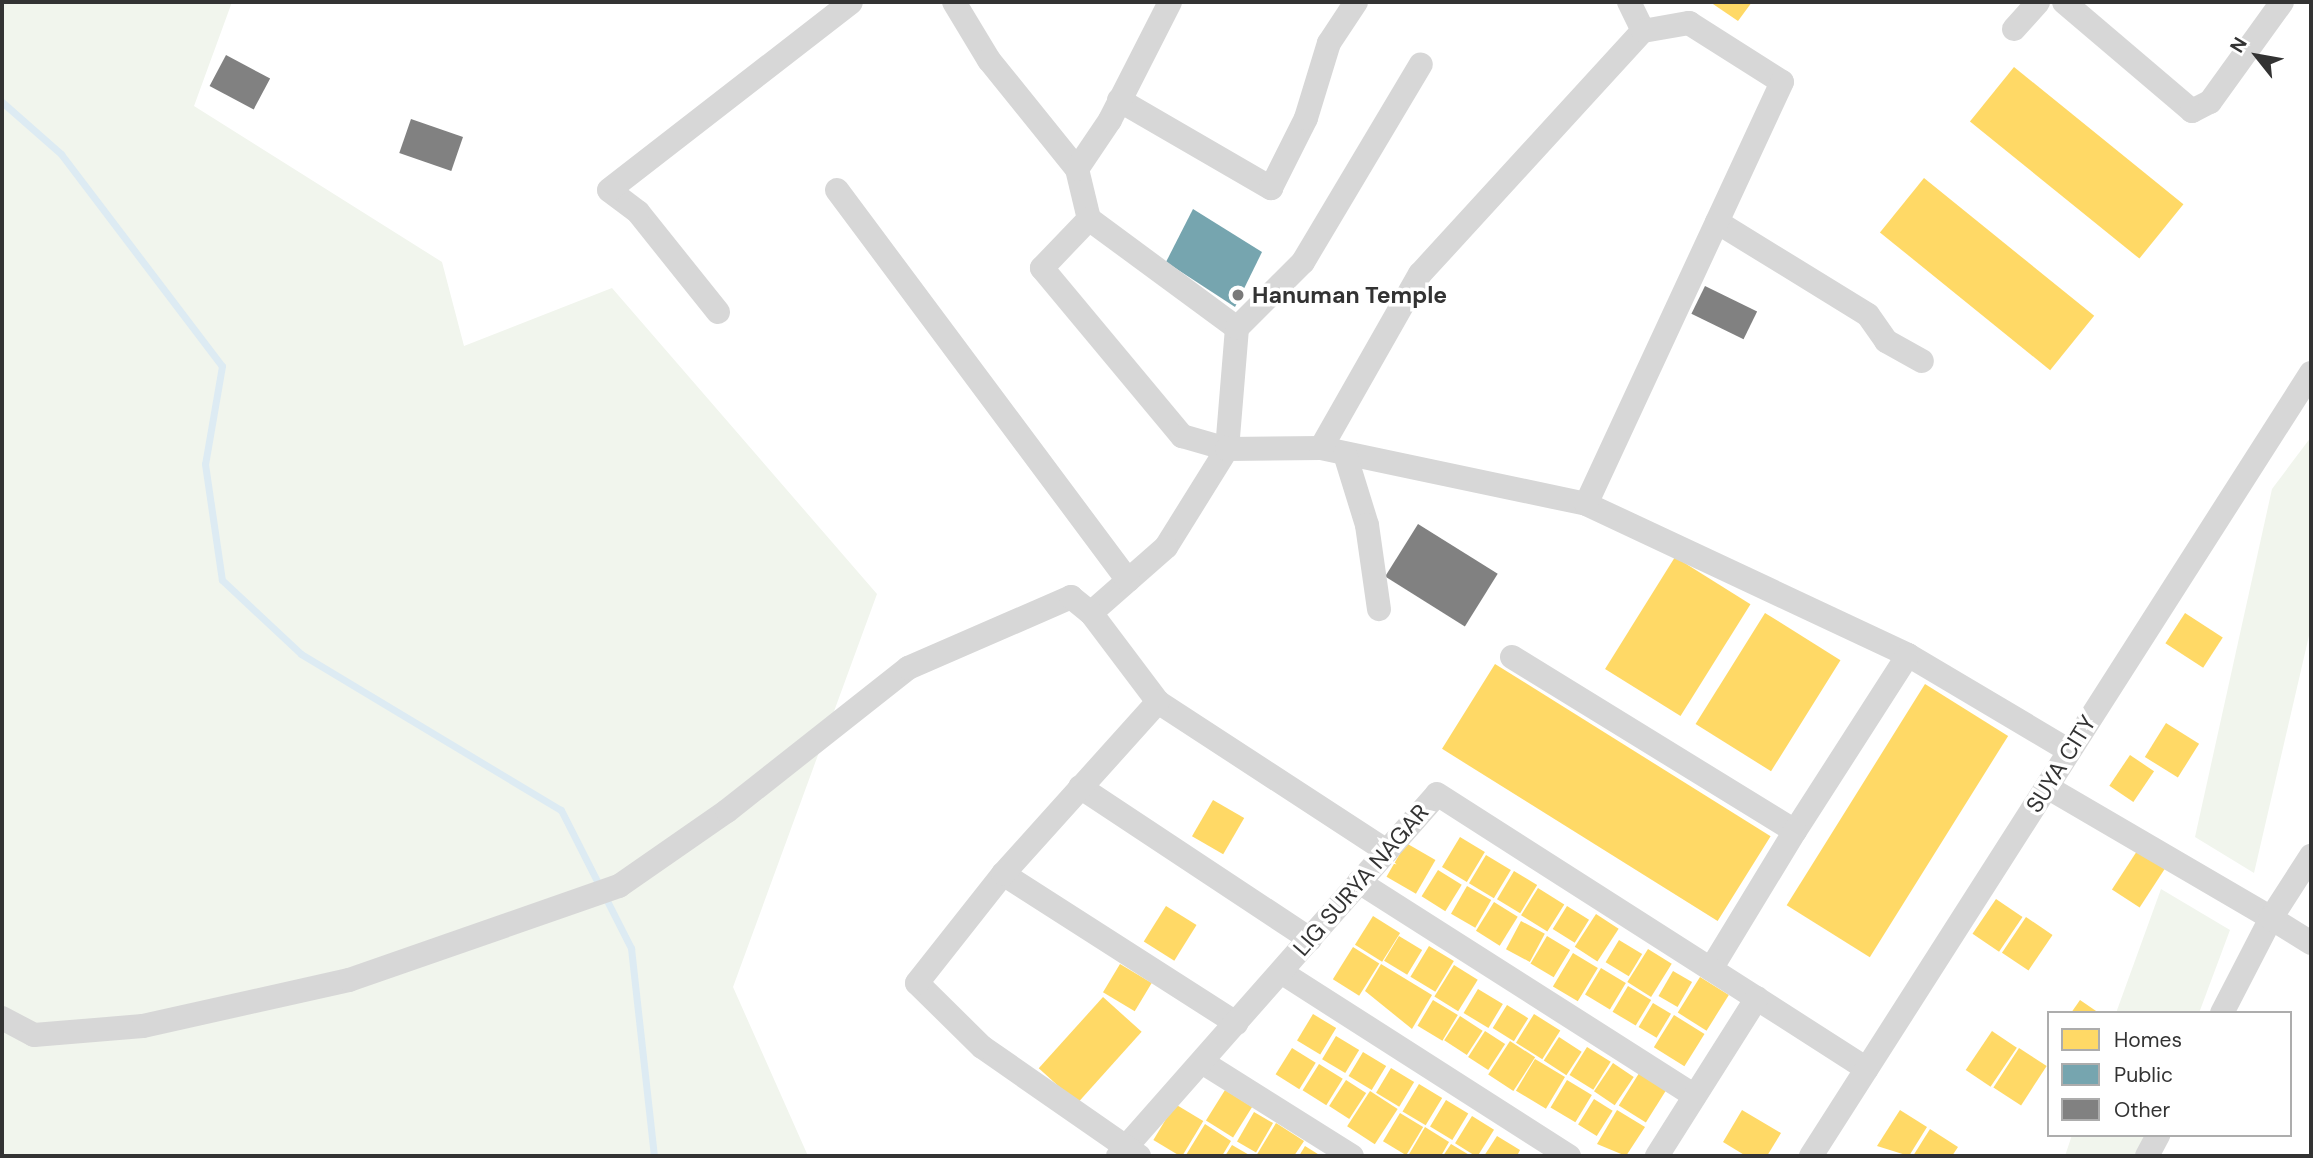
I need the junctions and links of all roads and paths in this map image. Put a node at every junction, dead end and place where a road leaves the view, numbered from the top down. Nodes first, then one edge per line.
1 (851, 2) edge
2 (954, 2) edge
3 (1170, 2) edge
4 (1356, 2) edge
5 (1629, 2) edge
6 (2038, 2) edge
7 (2064, 2) edge
8 (2274, 4) edge
9 (2014, 29) dead end
10 (1643, 31) junction
11 (1421, 64) dead end
12 (1119, 100) junction
13 (1077, 169) junction
14 (837, 190) dead end
15 (1089, 219) junction
16 (1717, 222) junction
17 (718, 312) dead end
18 (1237, 328) junction
19 (1922, 361) dead end
20 (2308, 384) edge
21 (1227, 449) junction
22 (1333, 451) junction
23 (1586, 504) junction
24 (1128, 580) junction
25 (1379, 609) dead end
26 (1091, 613) junction
27 (1908, 655) junction
28 (1512, 657) dead end
29 (1158, 702) junction
30 (2068, 750) junction
31 (2047, 786) junction
32 (1080, 787) junction
33 (1795, 831) junction
34 (1387, 851) junction
35 (2311, 856) edge
36 (1003, 874) junction
37 (1359, 883) junction
38 (2271, 918) junction
39 (1310, 939) junction
40 (2311, 943) edge
41 (1711, 969) junction
42 (1281, 972) junction
43 (1756, 998) junction
44 (2223, 1011) edge
45 (2, 1018) edge
46 (1236, 1023) junction
47 (1202, 1062) junction
48 (1867, 1069) junction
49 (1695, 1096) junction
50 (2157, 1137) edge
51 (1127, 1153) edge
52 (1352, 1156) edge
53 (1569, 1156) edge
54 (1657, 1156) edge
55 (1811, 1156) edge
56 (2147, 1156) edge

1 - 17 street
2 - 13 street
3 - 12 street
4 - 12 street
5 - 10 street
6 - 9 street
7 - 8 street
10 - 16 street
10 - 22 street
11 - 18 street
12 - 13 street
13 - 15 street
14 - 24 street
15 - 18 street
15 - 21 street
16 - 19 street
16 - 23 street
18 - 21 street
20 - 30 street, SUYA CITY
21 - 22 street
21 - 24 street
22 - 23 street
22 - 25 street
23 - 27 street
24 - 26 street
26 - 29 street
26 - 45 street
27 - 30 street
27 - 33 street
28 - 33 street
29 - 32 street
29 - 34 street
30 - 31 street, SUYA CITY
31 - 38 street
31 - 48 street, SUYA CITY
32 - 36 street
32 - 39 street
33 - 41 street
34 - 37 street, LIG SURYA NAGAR
34 - 41 street, LIG SURYA NAGAR
35 - 38 street
36 - 46 street
36 - 51 street
37 - 39 street, LIG SURYA NAGAR
37 - 49 street
38 - 40 street
38 - 44 street
39 - 42 street, LIG SURYA NAGAR
41 - 43 street, LIG SURYA NAGAR
42 - 46 street, LIG SURYA NAGAR
42 - 53 street
43 - 48 street, LIG SURYA NAGAR
43 - 49 street
46 - 47 street, LIG SURYA NAGAR
47 - 51 street, LIG SURYA NAGAR
47 - 52 street
48 - 55 street, SUYA CITY
49 - 54 street
50 - 56 street

